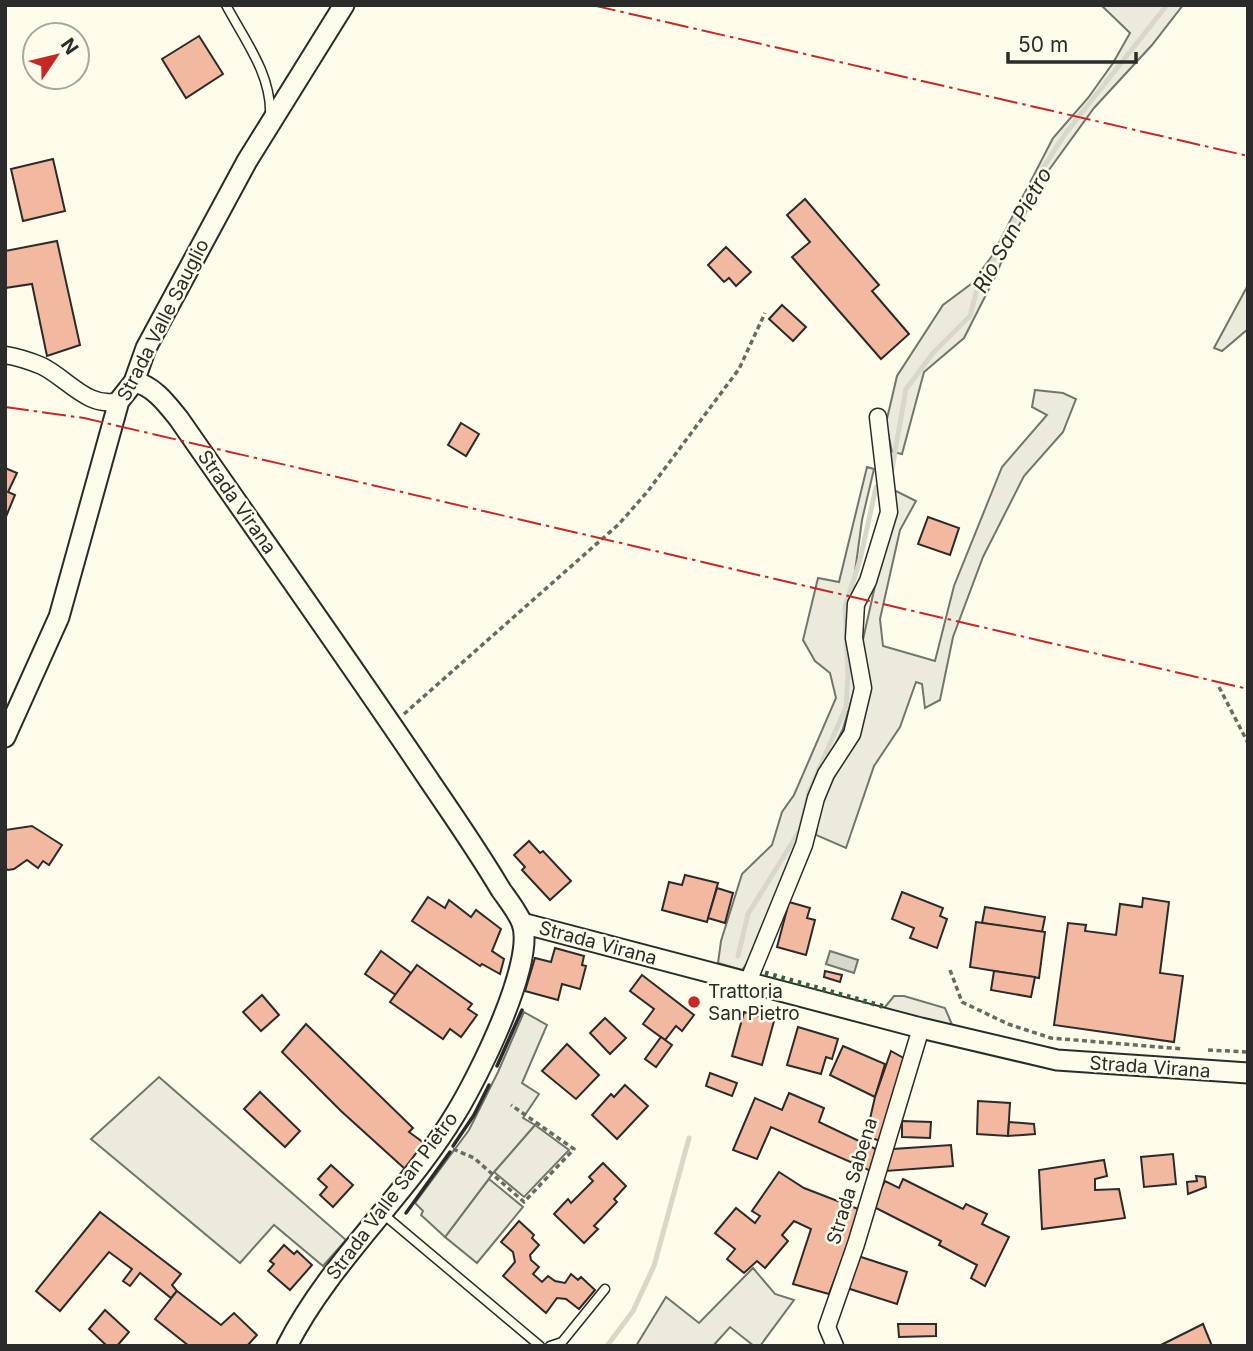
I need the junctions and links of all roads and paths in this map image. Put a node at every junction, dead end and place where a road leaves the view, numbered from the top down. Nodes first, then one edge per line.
1 (226, 5) edge
2 (344, 5) edge
3 (269, 125) junction
4 (765, 313) dead end
5 (5, 355) edge
6 (134, 382) junction
7 (119, 401) junction
8 (878, 417) dead end
9 (1219, 687) dead end
10 (391, 724) junction
11 (5, 737) edge
12 (1248, 743) edge
13 (522, 923) junction
14 (950, 970) dead end
15 (748, 982) junction
16 (921, 1028) junction
17 (1184, 1049) dead end
18 (1198, 1050) dead end
19 (1248, 1052) edge
20 (1248, 1073) edge
21 (511, 1105) dead end
22 (449, 1147) dead end
23 (383, 1214) junction
24 (605, 1289) dead end
25 (287, 1346) edge
26 (540, 1346) edge
27 (550, 1346) edge
28 (835, 1346) edge

1 - 3 lane
2 - 3 street, Strada Valle Sauglio
3 - 6 street, Strada Valle Sauglio
4 - 10 path
5 - 7 street
6 - 7 street, Strada Valle Sauglio
6 - 10 street, Strada Virana
7 - 11 street, Strada Valle Sauglio
8 - 15 street
9 - 12 path
10 - 13 street, Strada Virana
13 - 15 street, Strada Virana
13 - 23 street, Strada Valle San Pietro
14 - 17 path
15 - 16 street, Strada Virana
16 - 20 street, Strada Virana
16 - 28 street, Strada Sabena
18 - 19 path
21 - 22 path
23 - 25 street, Strada Valle San Pietro
23 - 26 lane
24 - 27 lane

